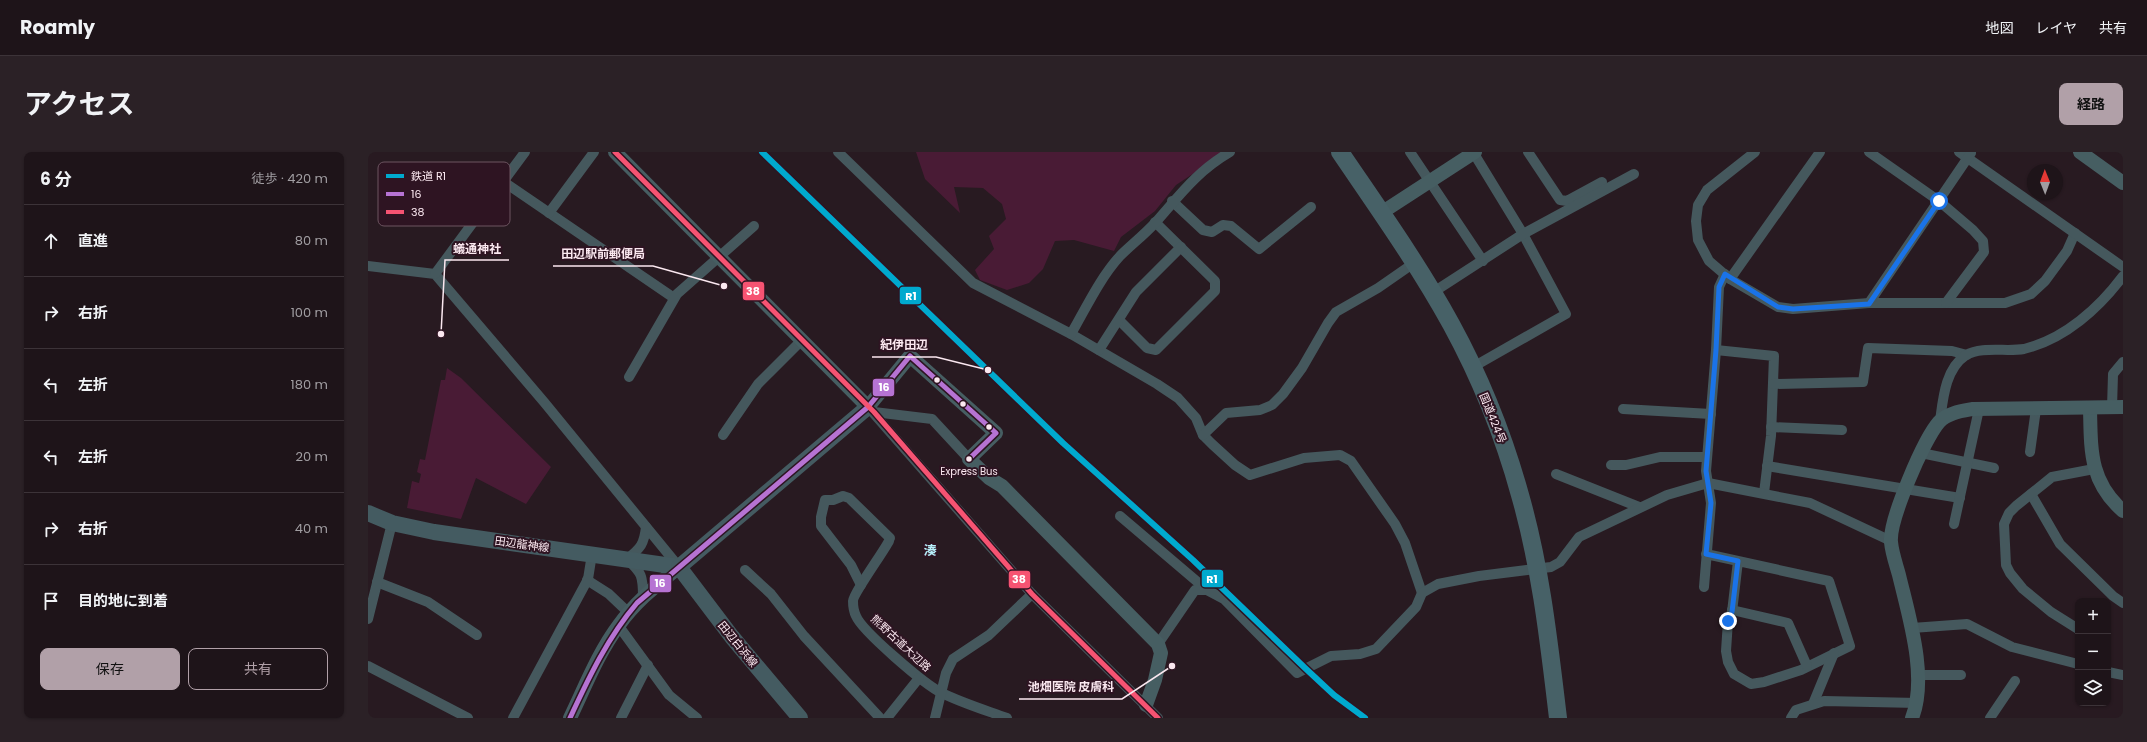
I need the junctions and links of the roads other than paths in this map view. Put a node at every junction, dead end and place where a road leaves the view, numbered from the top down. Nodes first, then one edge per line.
1 (525, 152) edge
2 (594, 152) edge
3 (615, 152) edge
4 (838, 152) edge
5 (1230, 152) edge
6 (1340, 152) edge
7 (1410, 152) edge
8 (1474, 152) edge
9 (1528, 152) edge
10 (1755, 152) edge
11 (1820, 152) edge
12 (1869, 152) edge
13 (2080, 152) edge
14 (1966, 154) edge
15 (510, 173) edge
16 (1634, 174) dead end
17 (1430, 181) junction
18 (1602, 182) dead end
19 (2123, 182) edge
20 (510, 186) edge
21 (1172, 201) junction
22 (1939, 201) junction
23 (1311, 207) dead end
24 (1381, 212) junction
25 (549, 213) junction
26 (1155, 222) junction
27 (471, 226) edge
28 (754, 226) dead end
29 (2075, 233) junction
30 (1523, 234) junction
31 (1181, 247) junction
32 (720, 258) junction
33 (1483, 261) junction
34 (1414, 263) junction
35 (368, 266) edge
36 (2123, 267) edge
37 (435, 274) junction
38 (1728, 276) junction
39 (2123, 276) edge
40 (1432, 293) junction
41 (674, 298) junction
42 (1946, 303) junction
43 (1869, 304) junction
44 (1119, 320) junction
45 (1071, 334) junction
46 (802, 340) junction
47 (1099, 350) junction
48 (1716, 350) junction
49 (1967, 355) junction
50 (2123, 362) edge
51 (1473, 367) junction
52 (628, 377) dead end
53 (1773, 384) junction
54 (2090, 408) junction
55 (2118, 408) edge
56 (1623, 409) dead end
57 (1979, 409) junction
58 (2036, 409) junction
59 (872, 410) junction
60 (1711, 414) junction
61 (904, 415) junction
62 (1940, 422) junction
63 (1771, 427) junction
64 (1842, 430) dead end
65 (892, 433) junction
66 (723, 435) dead end
67 (1203, 435) junction
68 (2030, 452) dead end
69 (1921, 453) junction
70 (1707, 457) junction
71 (969, 459) junction
72 (1967, 463) junction
73 (1611, 465) dead end
74 (1767, 466) junction
75 (1994, 468) dead end
76 (2094, 469) junction
77 (1556, 474) dead end
78 (1708, 482) junction
79 (1905, 489) junction
80 (1764, 493) junction
81 (2030, 494) junction
82 (1960, 498) junction
83 (1639, 507) junction
84 (2123, 511) edge
85 (368, 512) edge
86 (1120, 516) dead end
87 (392, 522) junction
88 (1954, 524) dead end
89 (646, 527) junction
90 (1890, 541) junction
91 (592, 554) junction
92 (1706, 554) junction
93 (627, 559) junction
94 (1738, 561) junction
95 (679, 567) junction
96 (1538, 569) junction
97 (745, 570) dead end
98 (587, 580) junction
99 (377, 582) junction
100 (861, 585) junction
101 (1704, 586) dead end
102 (1207, 590) junction
103 (1422, 593) junction
104 (1032, 594) junction
105 (643, 597) junction
106 (2109, 598) edge
107 (2111, 599) edge
108 (2123, 603) edge
109 (1732, 610) junction
110 (629, 613) junction
111 (368, 619) edge
112 (618, 625) junction
113 (2075, 627) edge
114 (1912, 628) junction
115 (477, 635) dead end
116 (1158, 644) junction
117 (1834, 653) junction
118 (2075, 663) edge
119 (648, 665) junction
120 (368, 666) edge
121 (1807, 666) junction
122 (2111, 673) edge
123 (1917, 675) junction
124 (1962, 675) dead end
125 (2123, 675) edge
126 (919, 678) junction
127 (2015, 681) dead end
128 (941, 692) junction
129 (1918, 703) junction
130 (1813, 704) junction
131 (1146, 705) junction
132 (794, 716) edge
133 (462, 717) edge
134 (513, 718) edge
135 (570, 718) edge
136 (621, 718) edge
137 (697, 718) edge
138 (880, 718) edge
139 (887, 718) edge
140 (935, 718) edge
141 (1007, 718) edge
142 (1158, 718) edge
143 (1558, 718) edge
144 (1791, 718) edge
145 (1912, 718) edge
146 (1990, 718) edge

1 - 15 street
2 - 25 street
3 - 32 street
4 - 45 street
5 - 21 street
6 - 24 highway, 国道424号
7 - 17 street
8 - 17 street
8 - 30 street
9 - 18 street
10 - 38 street
11 - 38 street
12 - 22 street
13 - 19 street
14 - 22 street
14 - 29 street
16 - 30 street
17 - 24 street
17 - 33 street
20 - 25 street
21 - 23 street
21 - 26 street
22 - 42 street
22 - 43 street
24 - 34 highway, 国道424号
25 - 41 street
26 - 31 street
26 - 45 street
27 - 37 street
28 - 32 street
29 - 36 street
29 - 42 street
30 - 33 street
30 - 51 street
31 - 44 street
31 - 44 street
32 - 41 street
32 - 46 street
33 - 40 street
34 - 40 highway, 国道424号
34 - 67 street
35 - 37 street
37 - 89 street
38 - 43 street
38 - 48 street
39 - 49 street
40 - 51 highway, 国道424号
41 - 52 street
42 - 43 street
44 - 47 street
45 - 47 street
46 - 59 street
46 - 66 street
47 - 67 street
48 - 53 street
48 - 60 street
49 - 53 street
49 - 62 street
50 - 55 street
51 - 96 highway, 国道424号
53 - 63 street
54 - 55 street
54 - 58 street
54 - 76 street
56 - 60 street
57 - 58 street
57 - 62 street
57 - 72 street
58 - 68 street
59 - 61 street
59 - 65 street
59 - 71 street
59 - 95 main road
60 - 70 street
61 - 65 street
61 - 71 street
62 - 69 street
63 - 64 street
63 - 74 street
65 - 104 street
67 - 103 street
69 - 72 street
69 - 79 street
70 - 73 street
70 - 78 street
71 - 116 street
72 - 75 street
72 - 82 street
74 - 79 street
74 - 80 street
76 - 81 street
76 - 84 street
77 - 83 street
78 - 80 street
78 - 83 street
78 - 92 street
79 - 82 street
79 - 90 street
80 - 90 street
81 - 106 street
81 - 113 street
82 - 88 street
83 - 96 street
85 - 87 main road, 田辺龍神線
86 - 102 street
87 - 91 main road, 田辺龍神線
87 - 99 street
89 - 93 street
89 - 95 street
90 - 114 street
91 - 93 main road, 田辺龍神線
91 - 98 street
92 - 94 street
92 - 101 street
93 - 95 main road, 田辺龍神線
93 - 105 street
94 - 109 street
94 - 117 street
95 - 105 street
95 - 132 main road, 田辺白浜線
96 - 103 street
96 - 143 highway, 国道424号
97 - 138 street
98 - 110 street
98 - 134 street
99 - 111 street
99 - 115 street
100 - 100 street, 熊野古道大辺路
100 - 126 street, 熊野古道大辺路
102 - 103 street
102 - 116 street
104 - 128 street
104 - 131 street
105 - 110 street
107 - 108 street
109 - 121 street
109 - 121 street
110 - 112 street
112 - 119 street
112 - 135 street
114 - 118 street
114 - 123 street
116 - 131 street
117 - 121 street
117 - 130 street
119 - 136 street
119 - 137 street
120 - 133 street
122 - 125 street
123 - 124 street
123 - 129 street
126 - 128 street, 熊野古道大辺路
126 - 139 street
127 - 146 street
128 - 140 street
128 - 141 street, 熊野古道大辺路
129 - 130 street
129 - 145 street
130 - 144 street
131 - 142 street

